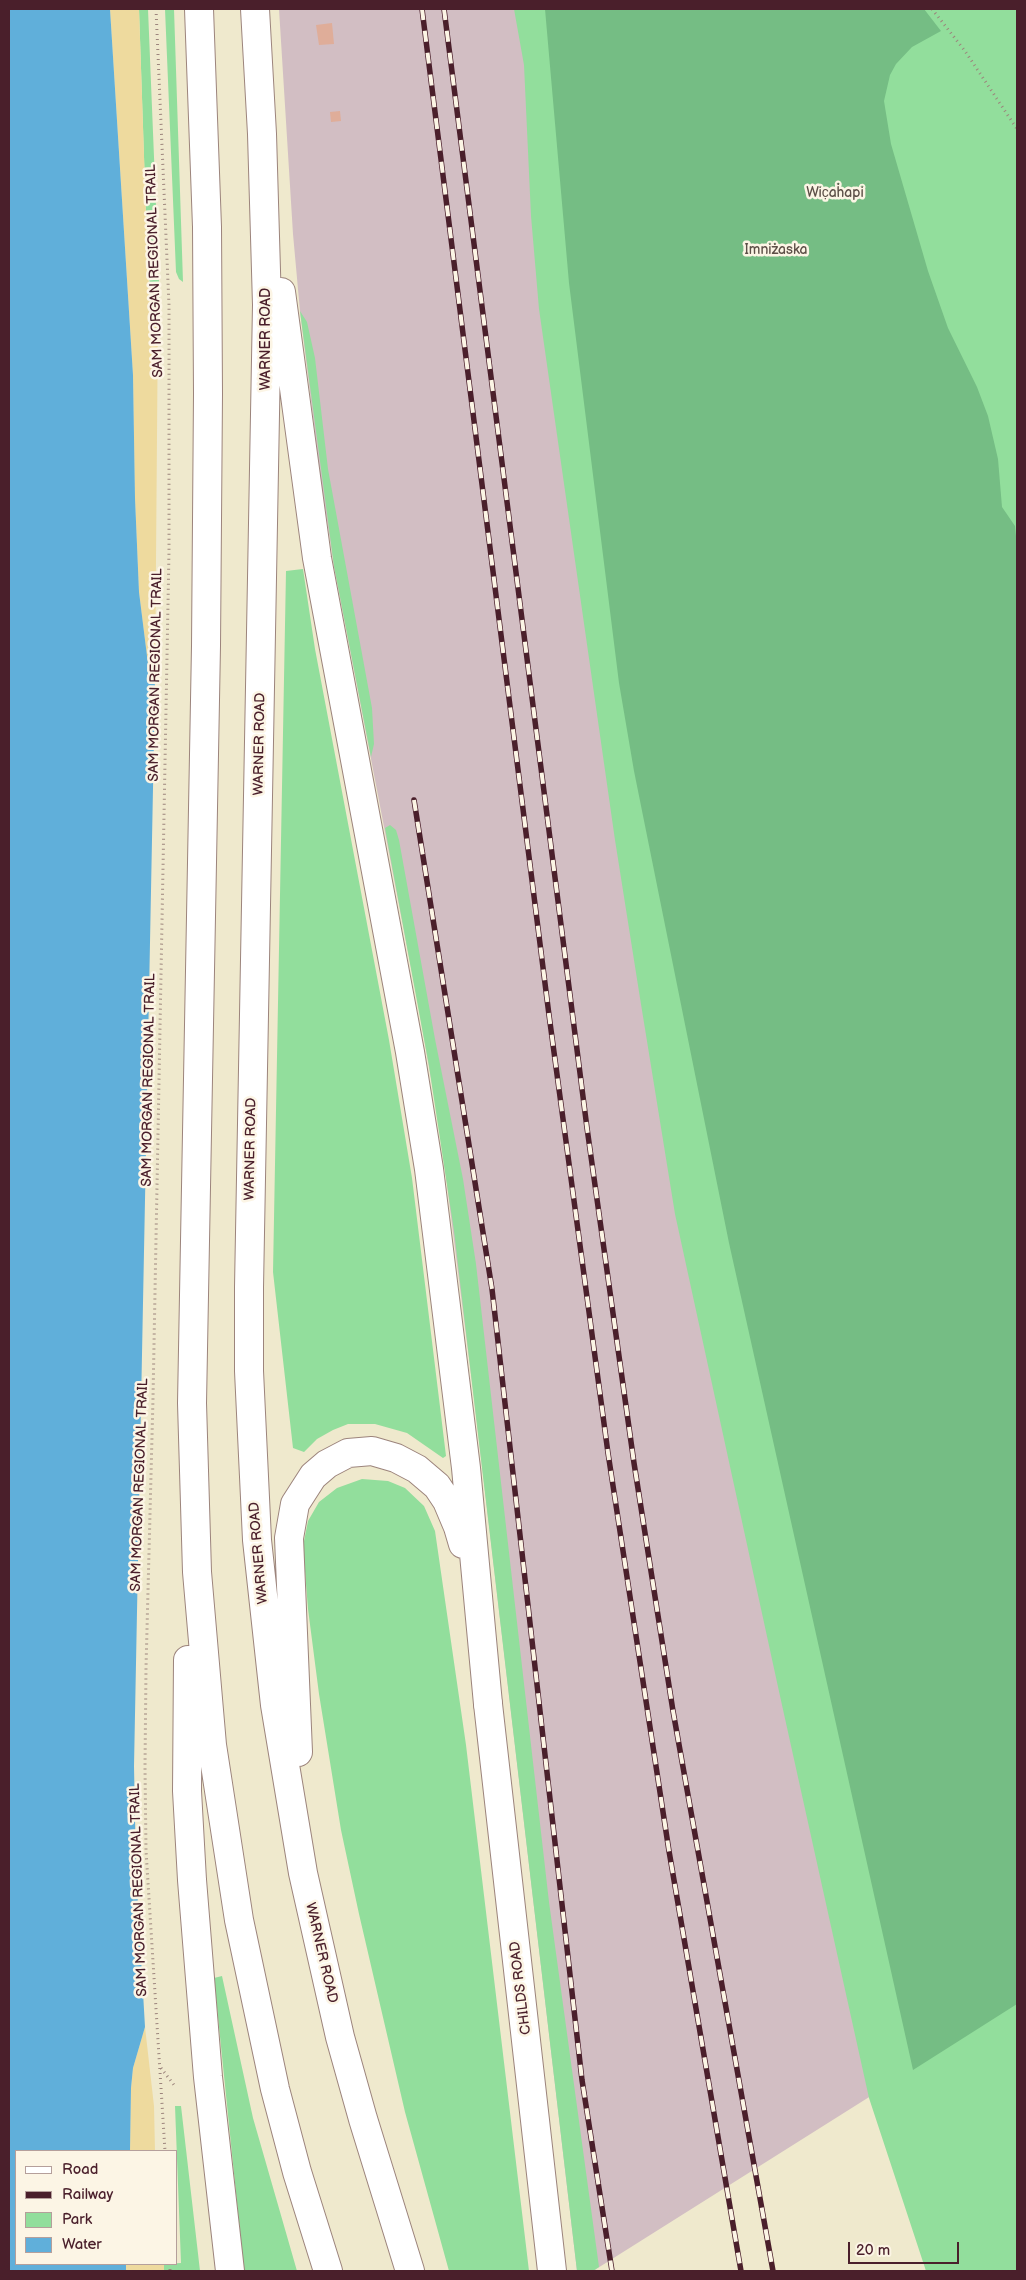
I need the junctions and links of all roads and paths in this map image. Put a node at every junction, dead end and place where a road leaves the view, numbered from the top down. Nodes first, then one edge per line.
1 (156, 9) edge
2 (199, 9) edge
3 (255, 9) edge
4 (932, 9) edge
5 (1017, 129) edge
6 (262, 134) junction
7 (192, 1404) junction
8 (488, 1704) junction
9 (303, 1873) junction
10 (166, 2150) edge
11 (230, 2271) edge
12 (328, 2271) edge
13 (410, 2271) edge
14 (552, 2271) edge

1 - 10 path, SAM MORGAN REGIONAL TRAIL
2 - 7 main road
3 - 6 main road, WARNER ROAD
4 - 5 path
6 - 8 main road
6 - 9 main road, WARNER ROAD
7 - 11 main road
7 - 12 main road
8 - 9 main road
8 - 14 main road, CHILDS ROAD
9 - 13 main road, WARNER ROAD

